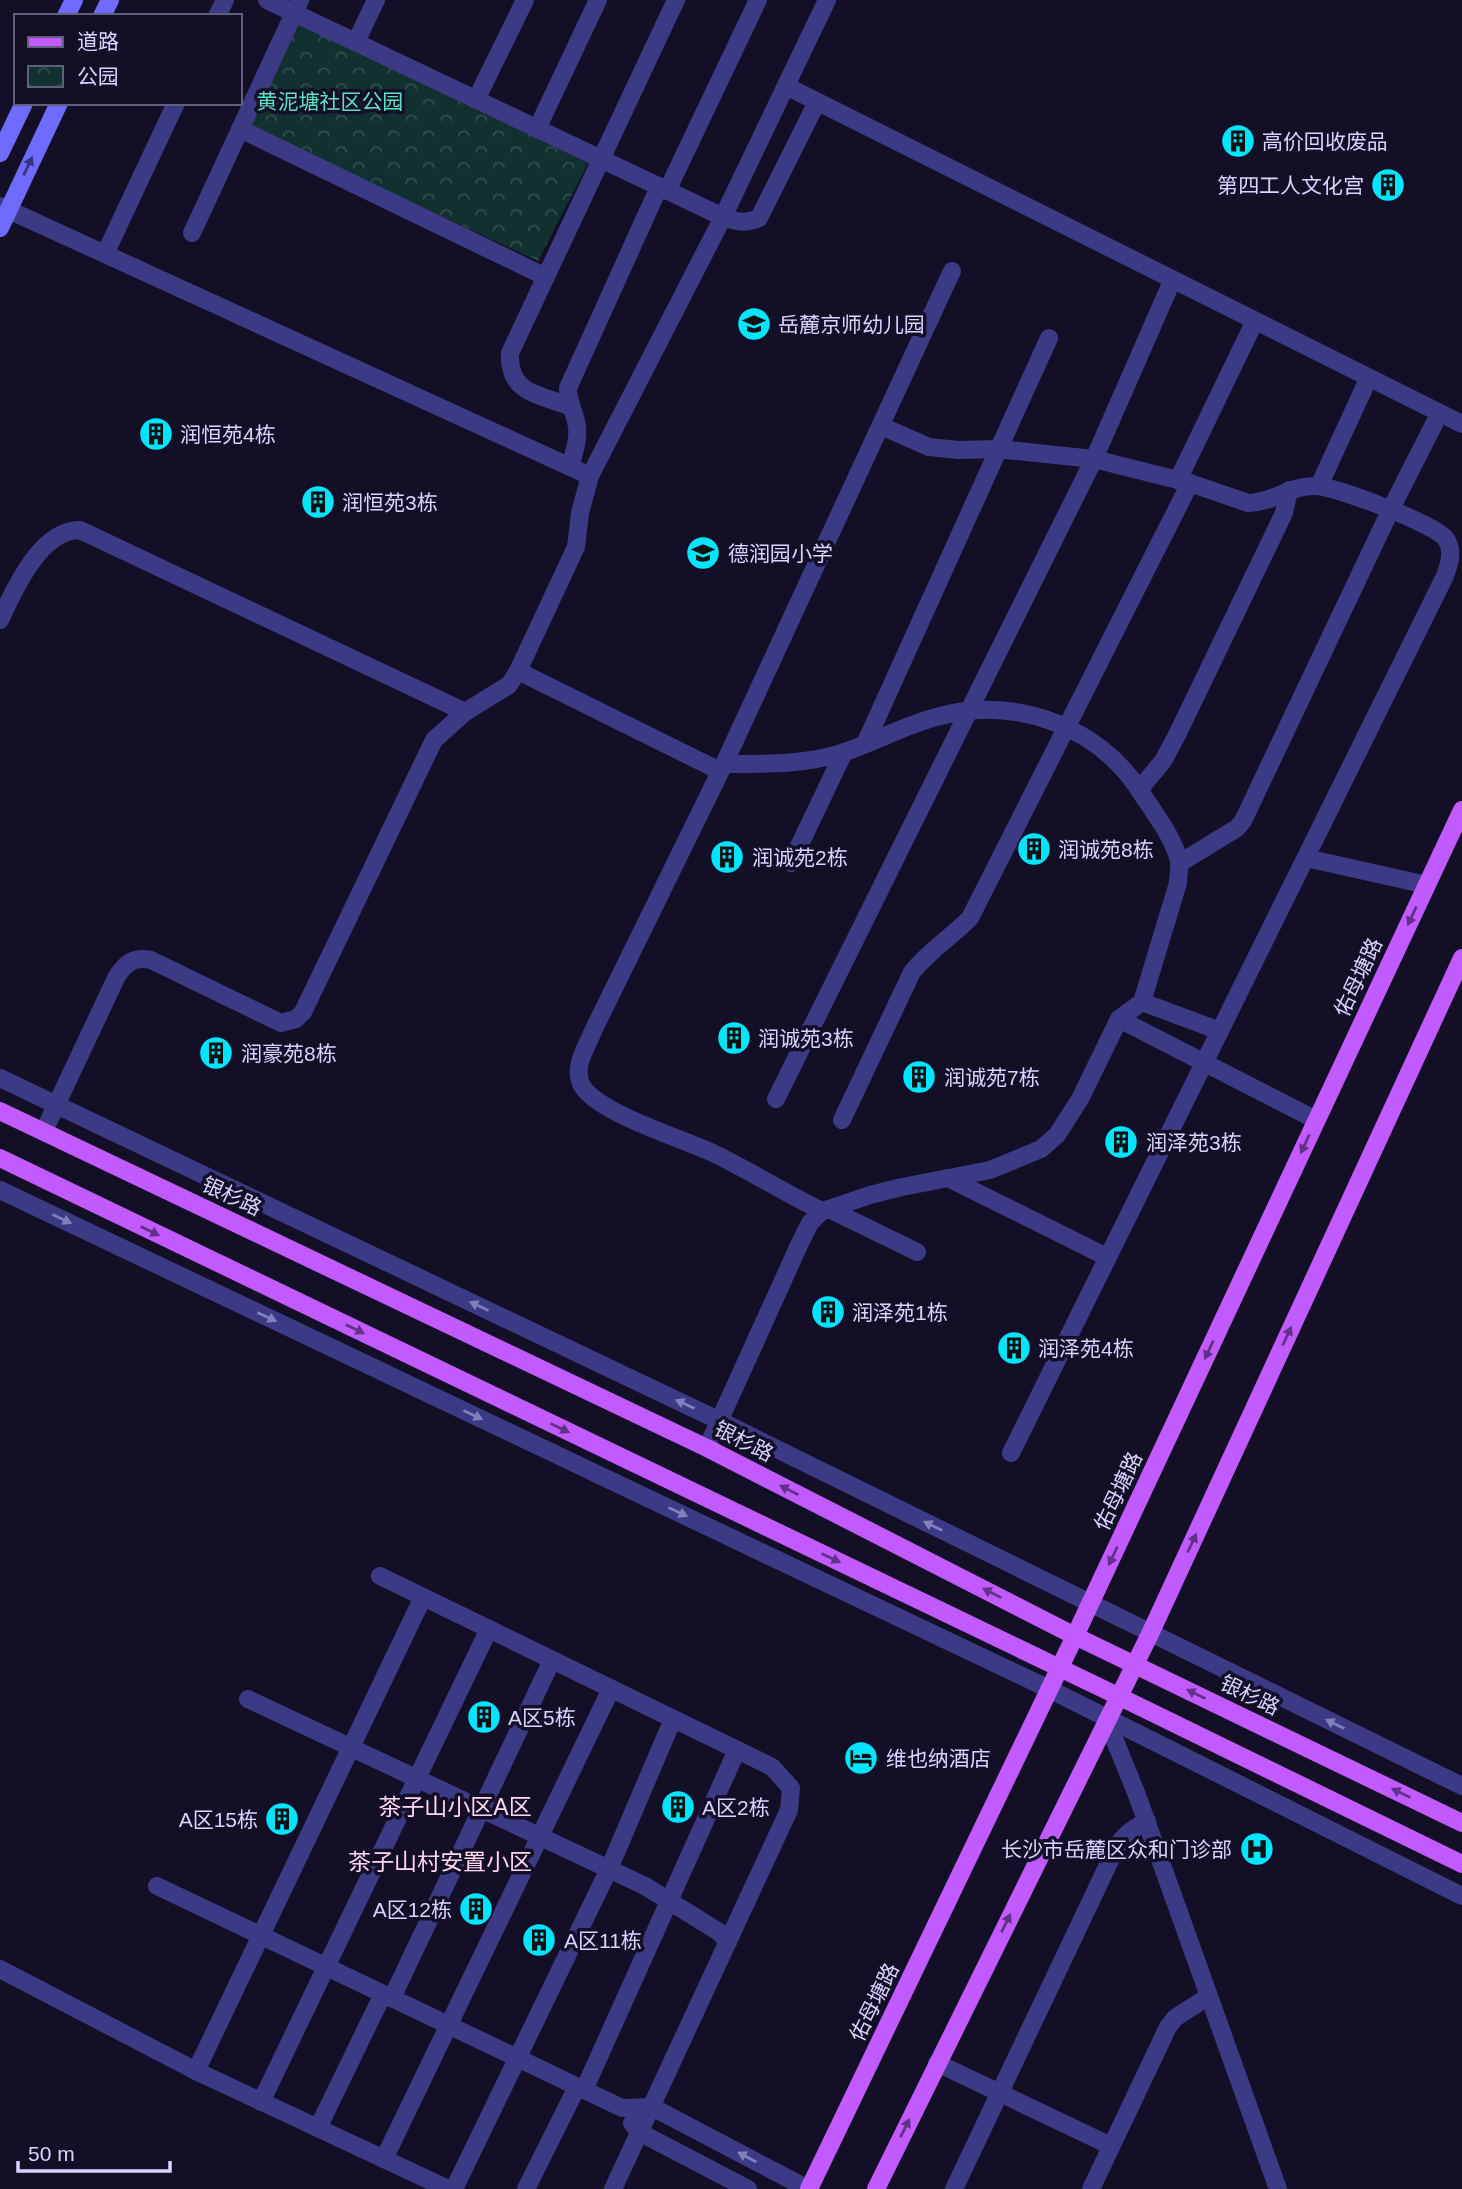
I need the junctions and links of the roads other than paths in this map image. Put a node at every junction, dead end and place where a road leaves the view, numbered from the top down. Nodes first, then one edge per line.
1 (267, 0) edge
2 (376, 0) edge
3 (525, 0) edge
4 (598, 0) edge
5 (676, 0) edge
6 (758, 0) edge
7 (827, 0) edge
8 (297, 6) edge
9 (356, 42) junction
10 (786, 86) junction
11 (476, 100) junction
12 (817, 102) junction
13 (23, 105) edge
14 (58, 105) edge
15 (175, 105) edge
16 (240, 129) junction
17 (537, 129) junction
18 (0, 153) edge
19 (601, 160) junction
20 (663, 189) junction
21 (4, 208) edge
22 (723, 217) junction
23 (0, 228) edge
24 (192, 233) dead end
25 (105, 254) junction
26 (952, 271) dead end
27 (546, 277) junction
28 (1169, 288) dead end
29 (1251, 329) dead end
30 (1049, 338) dead end
31 (1365, 386) dead end
32 (569, 405) junction
33 (1435, 422) dead end
34 (1462, 424) edge
35 (881, 426) junction
36 (998, 449) junction
37 (1094, 458) junction
38 (570, 467) junction
39 (590, 476) junction
40 (1184, 482) junction
41 (1319, 486) junction
42 (1289, 491) junction
43 (1391, 509) junction
44 (0, 620) edge
45 (518, 671) junction
46 (971, 709) junction
47 (465, 712) junction
48 (1068, 726) junction
49 (865, 744) junction
50 (844, 752) junction
51 (722, 767) junction
52 (1139, 790) junction
53 (1462, 810) edge
54 (1306, 858) junction
55 (791, 863) dead end
56 (1180, 863) junction
57 (1427, 886) junction
58 (1462, 958) edge
59 (1142, 1002) junction
60 (1119, 1019) junction
61 (1220, 1031) junction
62 (1206, 1062) junction
63 (0, 1078) edge
64 (776, 1099) dead end
65 (57, 1105) junction
66 (0, 1111) edge
67 (842, 1120) dead end
68 (1316, 1120) junction
69 (44, 1131) junction
70 (0, 1158) edge
71 (948, 1178) junction
72 (0, 1190) edge
73 (826, 1210) junction
74 (917, 1252) dead end
75 (1107, 1257) junction
76 (720, 1421) junction
77 (707, 1448) junction
78 (1012, 1453) dead end
79 (380, 1576) dead end
80 (423, 1597) junction
81 (1090, 1604) junction
82 (489, 1629) junction
83 (1150, 1634) junction
84 (1075, 1636) junction
85 (552, 1660) junction
86 (1135, 1664) junction
87 (1060, 1668) junction
88 (611, 1689) junction
89 (1049, 1689) junction
90 (1118, 1696) junction
91 (248, 1699) dead end
92 (673, 1719) junction
93 (1107, 1719) junction
94 (352, 1747) junction
95 (737, 1750) junction
96 (417, 1778) junction
97 (1462, 1786) edge
98 (482, 1809) junction
99 (1147, 1821) junction
100 (1462, 1823) edge
101 (541, 1836) junction
102 (1462, 1864) edge
103 (609, 1869) junction
104 (157, 1886) dead end
105 (1462, 1896) edge
106 (668, 1900) junction
107 (260, 1935) junction
108 (728, 1942) junction
109 (326, 1966) junction
110 (0, 1969) edge
111 (387, 1996) junction
112 (1209, 1996) junction
113 (450, 2026) junction
114 (517, 2058) junction
115 (936, 2063) junction
116 (196, 2071) junction
117 (580, 2088) junction
118 (999, 2094) junction
119 (261, 2102) junction
120 (652, 2107) junction
121 (622, 2108) junction
122 (318, 2128) junction
123 (639, 2132) junction
124 (1111, 2146) junction
125 (384, 2159) junction
126 (448, 2189) edge
127 (454, 2189) edge
128 (526, 2189) edge
129 (613, 2189) edge
130 (748, 2189) edge
131 (809, 2189) edge
132 (876, 2189) edge
133 (954, 2189) edge
134 (1091, 2189) edge
135 (1278, 2189) edge

1 - 8 street
2 - 9 street
3 - 11 street
4 - 17 street
5 - 19 street
6 - 20 street
7 - 10 street
8 - 9 street
8 - 16 street
9 - 11 street
10 - 12 street
10 - 22 street
11 - 17 street
12 - 22 street
12 - 34 street
13 - 18 main road
21 -> 14 main road
15 - 25 street
16 - 24 street
16 - 27 street
17 - 19 street
19 - 20 street
19 - 27 street
20 - 22 street
20 - 32 street
21 - 23 main road
21 - 25 street
22 - 39 street
25 - 38 street
26 - 35 street
27 - 32 street
28 - 37 street
29 - 40 street
30 - 36 street
31 - 41 street
32 - 38 street
33 - 43 street
35 - 36 street
35 - 51 street
36 - 37 street
36 - 49 street
37 - 40 street
37 - 46 street
38 - 39 street
39 - 45 street
40 - 42 street
40 - 48 street
41 - 42 street
41 - 43 street
42 - 52 street
43 - 54 street
43 - 56 street
44 - 47 street
45 - 47 street
45 - 51 street
46 - 48 street
46 - 49 street
46 - 64 street
47 - 65 street
48 - 52 street
48 - 67 street
49 - 50 street
50 - 51 street
50 - 55 street
51 - 73 street
52 - 56 street
53 - 57 main road, 佑母塘路
54 - 57 street
54 - 61 street
56 - 59 street
57 -> 68 main road, 佑母塘路
83 -> 58 main road
59 - 60 street
59 - 61 street
60 - 62 street
60 - 71 street
61 - 62 street
62 - 68 street
62 - 75 street
63 - 65 street, 银杉路
65 - 69 street
76 -> 65 street, 银杉路
66 - 69 main road, 银杉路
68 -> 81 main road, 佑母塘路
69 - 77 main road, 银杉路
70 -> 87 main road
71 - 73 street
71 - 75 street
72 -> 89 street
73 - 74 street
73 - 76 street
75 - 78 street
76 - 77 street
81 -> 76 street, 银杉路
84 -> 77 main road, 银杉路
79 - 80 street
80 - 82 street
80 - 94 street
81 - 83 street, 银杉路
81 - 84 main road, 佑母塘路
82 - 85 street
82 - 96 street
83 - 86 main road
97 -> 83 street, 银杉路
84 - 86 main road, 银杉路
84 - 87 main road, 佑母塘路
85 - 88 street
85 - 98 street
86 - 90 main road
100 -> 86 main road, 银杉路
87 - 89 main road, 佑母塘路
87 - 90 main road
88 - 92 street
88 - 101 street
89 - 93 street
89 - 131 main road, 佑母塘路
90 - 93 main road
90 - 102 main road
91 - 94 street
92 - 95 street
92 - 103 street
93 - 99 street
93 - 105 street
115 -> 93 main road
94 - 96 street
94 - 107 street
95 - 106 street
95 - 108 street
96 - 98 street
96 - 109 street
98 - 101 street
98 - 111 street
99 - 112 street
99 - 118 street
101 - 103 street
101 - 113 street
103 - 106 street
103 - 114 street
104 - 107 street
106 - 108 street
106 - 117 street
107 - 109 street
107 - 116 street
108 - 120 street
109 - 111 street
109 - 119 street
110 - 116 street
111 - 113 street
111 - 122 street
112 - 124 street
112 - 135 street
113 - 114 street
113 - 125 street
114 - 117 street
114 - 127 street
115 - 118 street
132 -> 115 main road
116 - 119 street
117 - 121 street
117 - 128 street
118 - 124 street
118 - 133 street
119 - 122 street
120 - 121 street
120 - 123 street
131 -> 120 street
121 - 123 street
122 - 125 street
123 - 129 street
123 - 130 street
124 - 134 street
125 - 126 street

